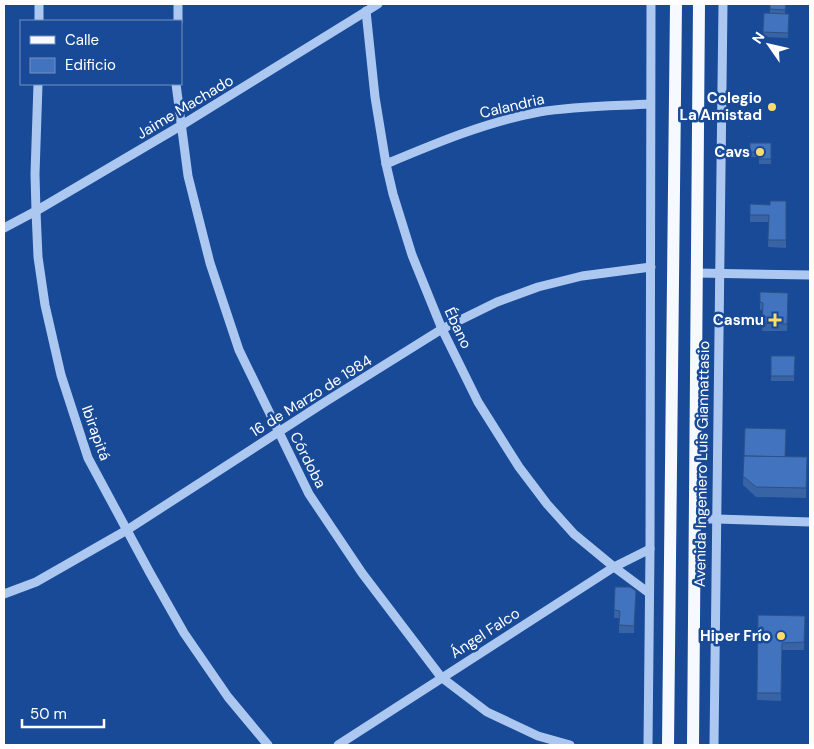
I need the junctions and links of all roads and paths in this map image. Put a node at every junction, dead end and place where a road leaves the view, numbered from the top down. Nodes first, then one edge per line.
1 (39, 4) edge
2 (178, 4) edge
3 (378, 4) edge
4 (651, 4) edge
5 (676, 4) edge
6 (699, 4) edge
7 (723, 4) edge
8 (366, 11) junction
9 (39, 20) edge
10 (178, 20) edge
11 (38, 85) edge
12 (176, 85) edge
13 (650, 104) junction
14 (182, 126) junction
15 (386, 164) junction
16 (36, 211) junction
17 (4, 228) edge
18 (651, 267) junction
19 (697, 273) junction
20 (720, 274) junction
21 (810, 275) edge
22 (442, 329) junction
23 (278, 432) junction
24 (717, 518) junction
25 (694, 519) junction
26 (810, 522) edge
27 (127, 530) junction
28 (650, 549) junction
29 (614, 567) junction
30 (649, 593) junction
31 (4, 594) edge
32 (442, 678) junction
33 (268, 745) edge
34 (338, 745) edge
35 (570, 745) edge
36 (648, 745) edge
37 (668, 745) edge
38 (694, 745) edge
39 (714, 745) edge

1 - 9 street
2 - 10 street
3 - 8 street, Jaime Machado
4 - 13 street
5 - 37 main road, Avenida Ingeniero Luis Giannattasio
6 - 19 main road, Avenida Ingeniero Luis Giannattasio
7 - 20 street, Avenida Ingeniero Luis Giannattasio
8 - 14 street, Jaime Machado
8 - 15 street, Ébano
11 - 16 street, Ibirapitá
12 - 14 street, Córdoba
13 - 15 street, Calandria
13 - 18 street
14 - 16 street, Jaime Machado
14 - 23 street, Córdoba
15 - 22 street, Ébano
16 - 17 street, Jaime Machado
16 - 27 street, Ibirapitá
18 - 22 street, 16 de Marzo de 1984
18 - 28 street
19 - 20 street
19 - 25 main road, Avenida Ingeniero Luis Giannattasio
20 - 21 street
20 - 24 street, Avenida Ingeniero Luis Giannattasio
22 - 23 street, 16 de Marzo de 1984
22 - 29 street, Ébano
23 - 27 street, 16 de Marzo de 1984
23 - 32 street, Córdoba
24 - 25 street
24 - 26 street
24 - 39 street, Avenida Ingeniero Luis Giannattasio
25 - 38 main road, Avenida Ingeniero Luis Giannattasio
27 - 31 street, 16 de Marzo de 1984
27 - 33 street, Ibirapitá
28 - 29 street, Ángel Falco
28 - 30 street
29 - 30 street, Ébano
29 - 32 street, Ángel Falco
30 - 36 street
32 - 34 street, Ángel Falco
32 - 35 street, Córdoba

